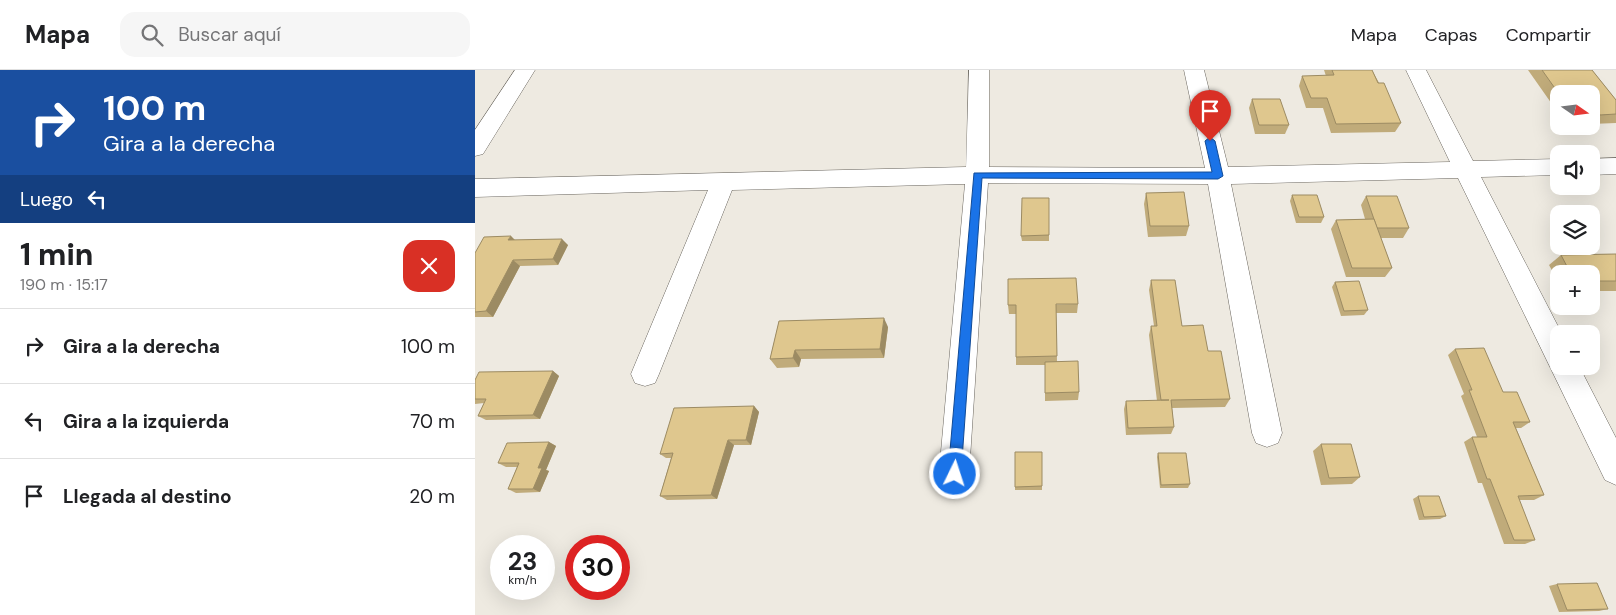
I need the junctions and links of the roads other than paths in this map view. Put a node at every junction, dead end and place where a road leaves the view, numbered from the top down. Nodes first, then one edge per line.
1 (525, 70) edge
2 (979, 70) edge
3 (1194, 70) edge
4 (1416, 70) edge
5 (475, 148) edge
6 (1616, 166) edge
7 (1550, 167) edge
8 (1600, 167) edge
9 (1465, 168) junction
10 (977, 175) junction
11 (1218, 176) junction
12 (723, 182) junction
13 (475, 188) edge
14 (1550, 338) edge
15 (645, 374) dead end
16 (1568, 375) edge
17 (1267, 433) dead end
18 (1616, 470) edge
19 (955, 474) dead end

1 - 5 street
2 - 10 street
3 - 11 street
4 - 9 street
6 - 8 street
7 - 9 street
9 - 11 street
9 - 14 street
10 - 11 street
10 - 12 street
10 - 19 street
11 - 17 street
12 - 13 street
12 - 15 street
16 - 18 street

